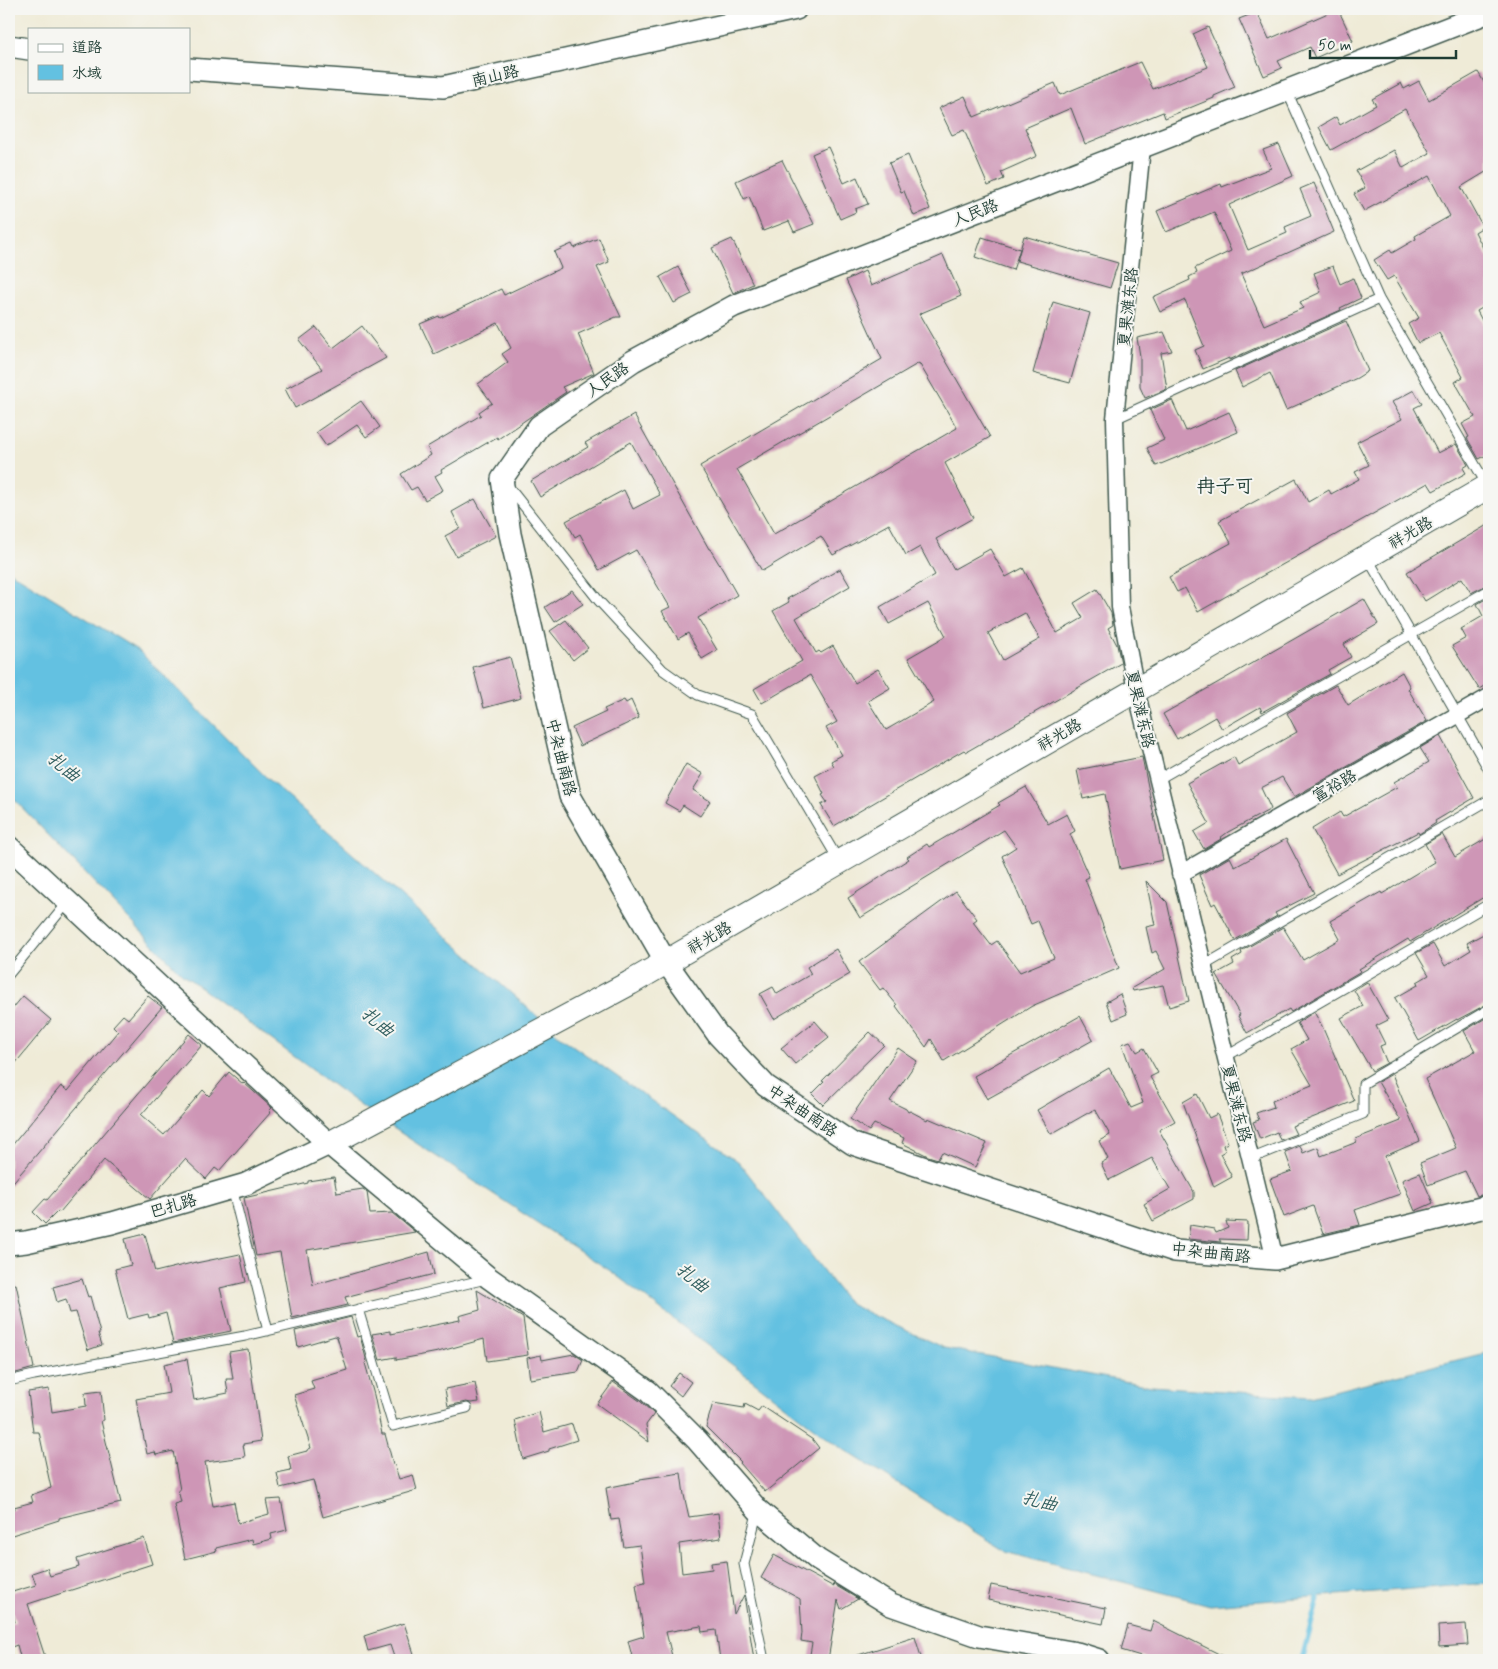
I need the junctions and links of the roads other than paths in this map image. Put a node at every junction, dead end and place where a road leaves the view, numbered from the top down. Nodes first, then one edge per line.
1 (796, 9) edge
2 (1489, 12) edge
3 (9, 46) edge
4 (28, 49) edge
5 (190, 69) edge
6 (1288, 91) junction
7 (1142, 147) junction
8 (1379, 299) junction
9 (1116, 419) junction
10 (502, 478) junction
11 (1489, 487) edge
12 (1367, 557) junction
13 (1489, 590) edge
14 (1411, 634) junction
15 (1136, 690) junction
16 (1489, 697) edge
17 (1458, 715) junction
18 (1489, 770) edge
19 (1158, 780) junction
20 (1489, 800) edge
21 (9, 847) edge
22 (839, 862) junction
23 (1180, 874) junction
24 (68, 902) junction
25 (1489, 904) edge
26 (666, 962) junction
27 (1203, 966) junction
28 (9, 974) edge
29 (1489, 1009) edge
30 (1225, 1057) junction
31 (329, 1144) junction
32 (1250, 1159) junction
33 (232, 1188) junction
34 (1489, 1206) edge
35 (9, 1244) edge
36 (1275, 1259) junction
37 (489, 1278) junction
38 (358, 1310) junction
39 (268, 1331) junction
40 (9, 1381) edge
41 (468, 1408) dead end
42 (758, 1510) junction
43 (764, 1660) edge
44 (1099, 1660) edge

1 - 5 street, 南山路
2 - 6 street, 人民路
3 - 4 street
6 - 7 street, 人民路
6 - 8 lane
7 - 9 street, 夏果滩东路
7 - 10 street, 人民路
8 - 9 lane
8 - 11 lane
9 - 15 street, 夏果滩东路
10 - 22 lane
10 - 26 street, 中杂曲南路
11 - 12 main road, 祥光路
12 - 14 lane
12 - 15 main road, 祥光路
13 - 14 lane
14 - 17 lane
14 - 19 lane
15 - 19 street, 夏果滩东路
15 - 22 main road, 祥光路
16 - 17 street, 富裕路
17 - 18 lane
17 - 23 street, 富裕路
19 - 23 street, 夏果滩东路
20 - 27 lane
21 - 24 street
22 - 26 main road, 祥光路
23 - 27 street, 夏果滩东路
24 - 28 lane
24 - 31 street
25 - 30 lane
26 - 31 main road, 祥光路
26 - 36 street, 中杂曲南路
27 - 30 street, 夏果滩东路
29 - 32 lane
30 - 32 street, 夏果滩东路
31 - 33 street, 巴扎路
31 - 37 street
32 - 36 street, 夏果滩东路
33 - 35 street, 巴扎路
33 - 39 lane
34 - 36 street, 中杂曲南路
37 - 38 lane
37 - 42 street
38 - 39 lane
38 - 41 lane
39 - 40 lane
42 - 43 lane
42 - 44 street

